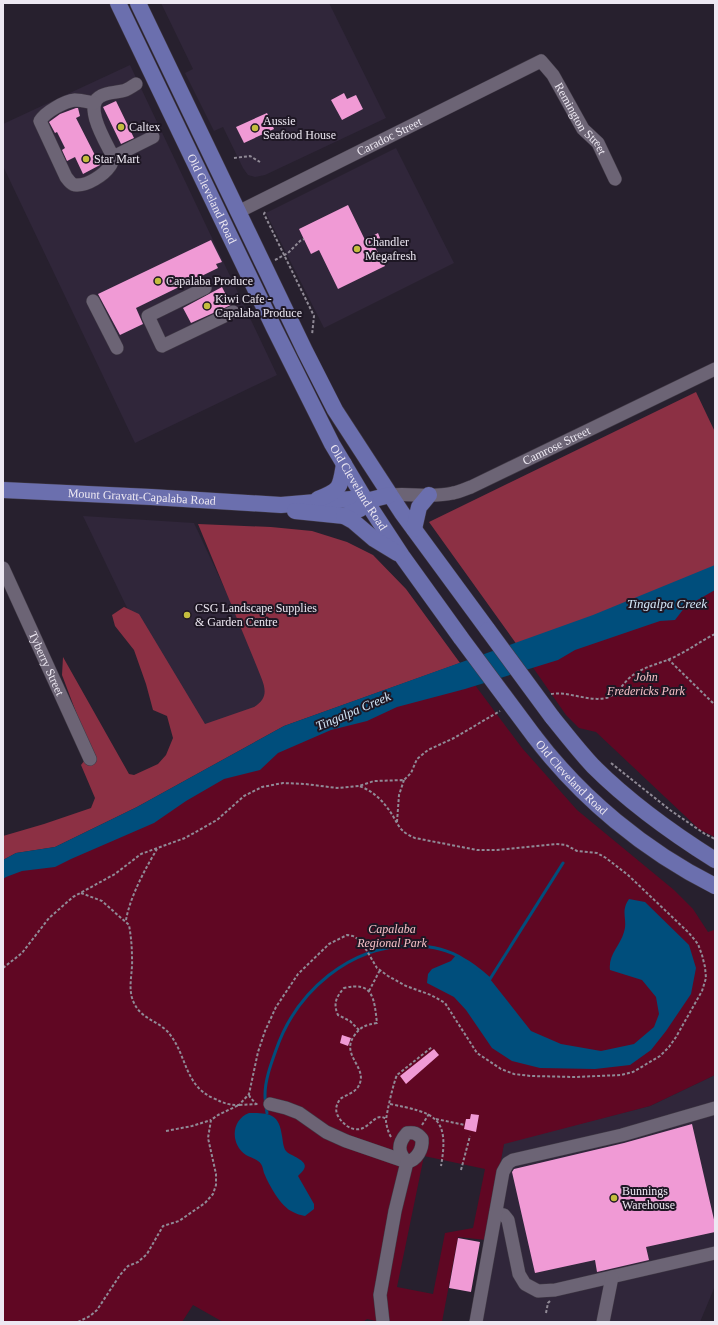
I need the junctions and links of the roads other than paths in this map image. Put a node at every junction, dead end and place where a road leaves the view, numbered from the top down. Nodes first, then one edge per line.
1 (118, 3) edge
2 (138, 3) edge
3 (541, 61) joint
4 (136, 84) dead end
5 (94, 103) junction
6 (153, 137) dead end
7 (114, 157) junction
8 (615, 179) dead end
9 (238, 212) junction
10 (205, 288) dead end
11 (94, 301) dead end
12 (233, 312) dead end
13 (117, 348) dead end
14 (715, 369) edge
15 (344, 464) junction
16 (3, 490) edge
17 (390, 495) junction
18 (429, 495) junction
19 (366, 501) junction
20 (309, 503) junction
21 (281, 505) junction
22 (344, 516) junction
23 (414, 529) junction
24 (402, 556) junction
25 (3, 568) edge
26 (90, 759) dead end
27 (715, 860) edge
28 (715, 886) edge
29 (266, 1104) road end
30 (715, 1108) edge
31 (407, 1162) junction
32 (496, 1213) junction
33 (715, 1254) edge
34 (612, 1277) junction
35 (383, 1322) edge
36 (476, 1322) edge
37 (603, 1322) edge

1 - 15 main road, Old Cleveland Road
2 - 9 main road, Old Cleveland Road
3 - 8 street, Remington Street
3 - 9 street, Caradoc Street
4 - 5 street
5 - 7 street
5 - 7 street
6 - 7 street
9 - 17 main road, Old Cleveland Road
10 - 12 street
11 - 13 street
14 - 18 street, Camrose Street
15 - 19 main road, Old Cleveland Road
15 - 20 main road
16 - 21 main road, Mount Gravatt-Capalaba Road
17 - 18 street, Camrose Street
17 - 19 main road, Mount Gravatt-Capalaba Road
17 - 23 main road, Old Cleveland Road
18 - 23 main road
19 - 20 main road, Mount Gravatt-Capalaba Road
19 - 22 main road, Mount Gravatt-Capalaba Road
19 - 24 main road, Old Cleveland Road
20 - 21 main road, Mount Gravatt-Capalaba Road
21 - 22 main road, Mount Gravatt-Capalaba Road
22 - 24 main road
23 - 27 main road, Old Cleveland Road, bridge
24 - 28 main road, Old Cleveland Road, bridge
25 - 26 street, Tyberry Street
29 - 31 street
30 - 32 street
31 - 31 street
31 - 35 street
32 - 34 street
32 - 36 street
33 - 34 street
34 - 37 street

